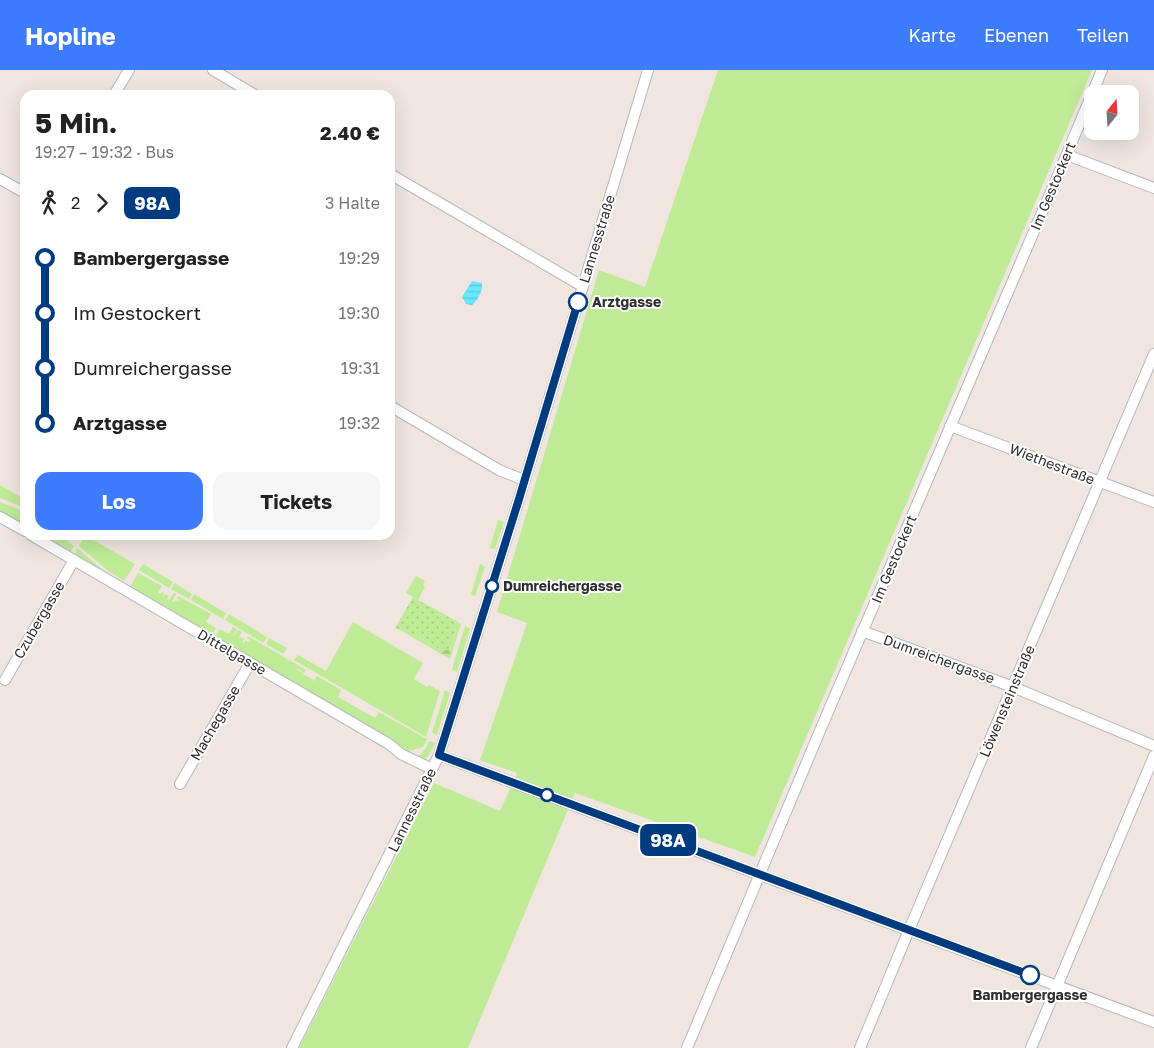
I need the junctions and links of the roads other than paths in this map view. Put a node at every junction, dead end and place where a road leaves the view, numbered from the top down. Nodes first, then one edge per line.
1 (129, 70) edge
2 (213, 70) edge
3 (648, 70) edge
4 (1102, 70) edge
5 (117, 90) edge
6 (247, 90) edge
7 (1067, 154) junction
8 (395, 177) edge
9 (0, 179) edge
10 (1154, 188) edge
11 (20, 190) edge
12 (582, 286) junction
13 (1154, 354) edge
14 (395, 409) edge
15 (950, 426) junction
16 (524, 480) junction
17 (1100, 483) junction
18 (1154, 502) edge
19 (0, 517) edge
20 (20, 528) edge
21 (40, 540) edge
22 (74, 560) junction
23 (862, 631) junction
24 (250, 663) junction
25 (5, 680) dead end
26 (1013, 687) junction
27 (1154, 746) edge
28 (439, 755) junction
29 (1154, 756) edge
30 (432, 770) junction
31 (180, 784) dead end
32 (760, 874) junction
33 (909, 930) junction
34 (1058, 985) junction
35 (1154, 1022) edge
36 (292, 1048) edge
37 (687, 1048) edge
38 (860, 1048) edge
39 (1031, 1048) edge

1 - 5 street
2 - 6 street
3 - 12 street, Lannesstraße
4 - 7 street, Im Gestockert
7 - 10 street
7 - 15 street, Im Gestockert
8 - 12 street
9 - 11 street
12 - 16 street, Lannesstraße
13 - 17 street, Löwensteinstraße
14 - 16 street
15 - 17 street, Wiethestraße
15 - 23 street, Im Gestockert
16 - 28 street, Lannesstraße
17 - 18 street, Wiethestraße
17 - 26 street, Löwensteinstraße
19 - 20 street
21 - 22 street, Dittelgasse
22 - 24 street, Dittelgasse
22 - 25 street, Czubergasse
23 - 26 street, Dumreichergasse
23 - 32 street, Im Gestockert
24 - 30 street, Dittelgasse
24 - 31 street, Machegasse
26 - 27 street, Dumreichergasse
26 - 33 street, Löwensteinstraße
28 - 30 street, Lannesstraße
28 - 32 street
29 - 34 street
30 - 36 street, Lannesstraße
32 - 33 street
32 - 37 street, Im Gestockert
33 - 34 street
33 - 38 street, Löwensteinstraße
34 - 35 street
34 - 39 street

